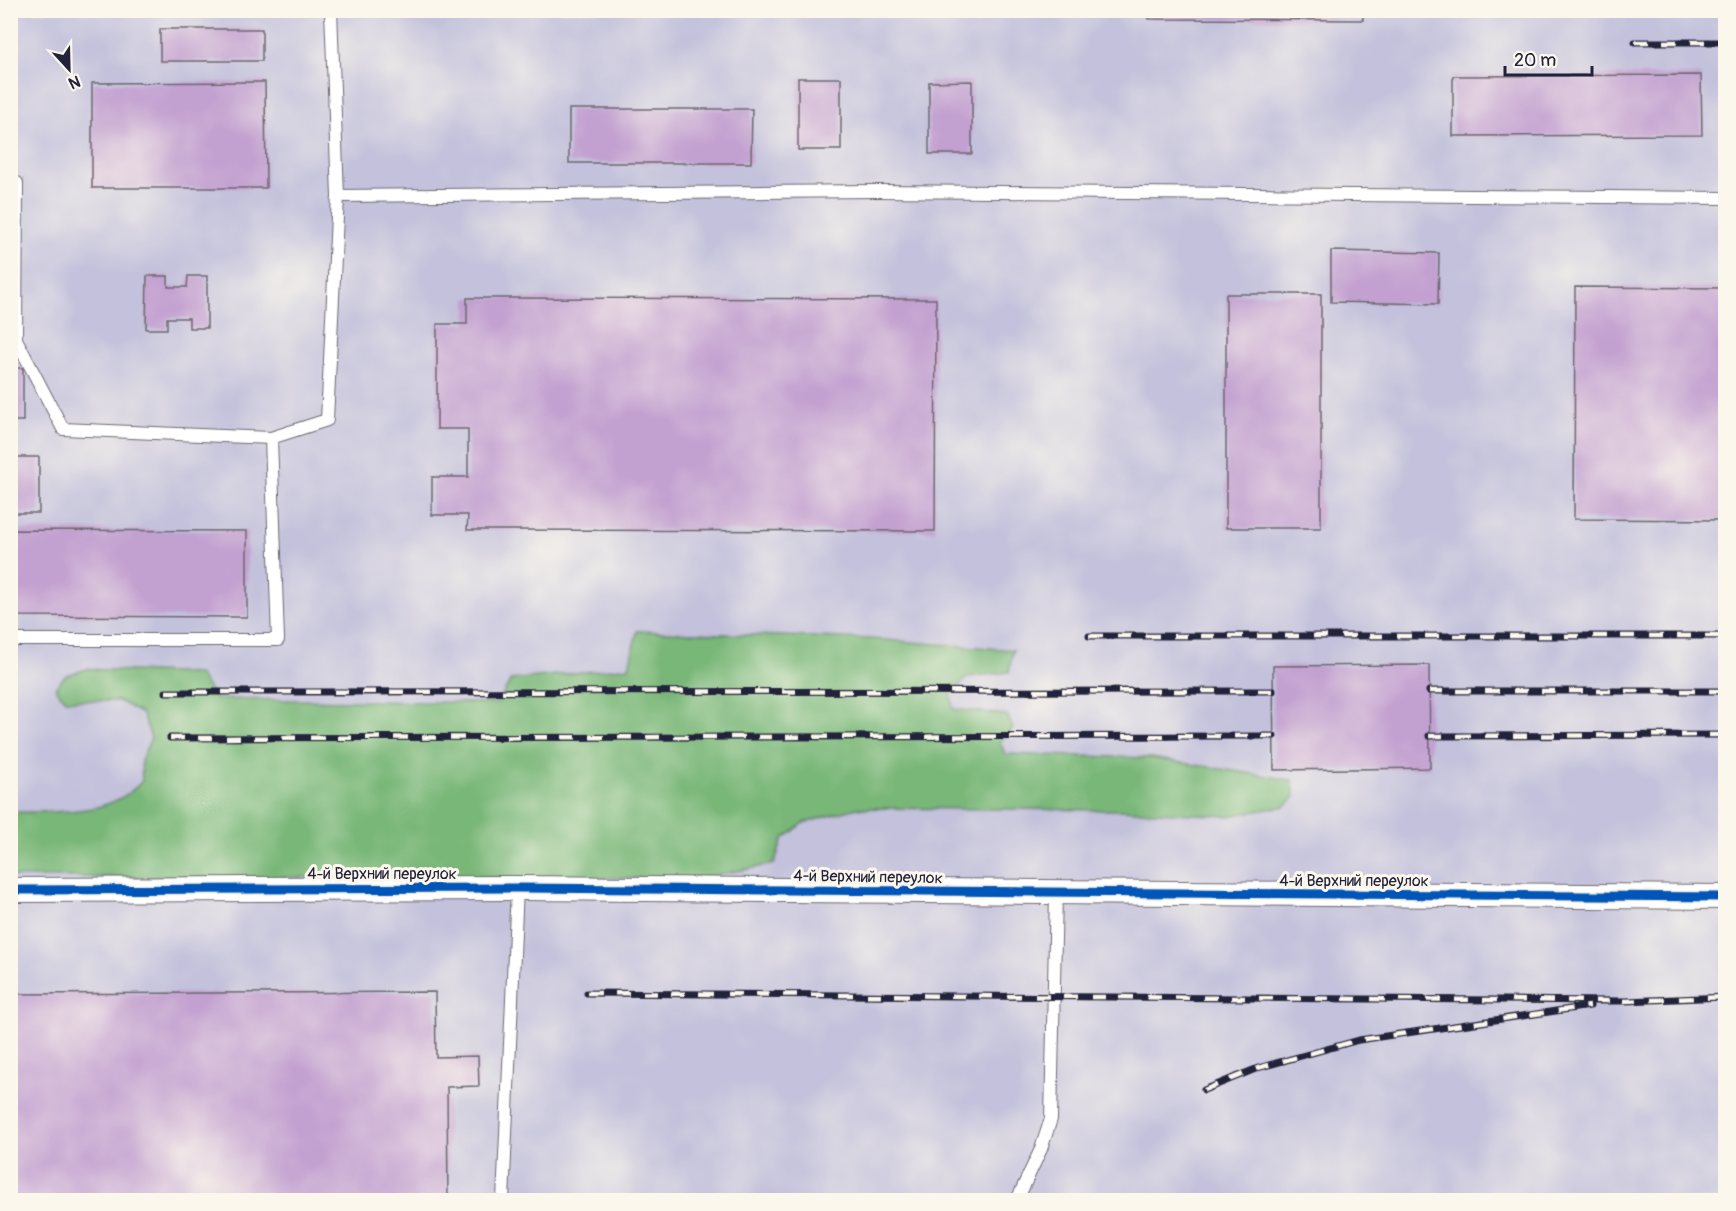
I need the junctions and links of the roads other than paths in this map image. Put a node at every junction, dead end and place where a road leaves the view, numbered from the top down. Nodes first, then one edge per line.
1 (331, 10) edge
2 (17, 183) dead end
3 (338, 196) junction
4 (1725, 198) edge
5 (271, 438) junction
6 (10, 640) edge
7 (517, 888) junction
8 (10, 890) edge
9 (1056, 893) junction
10 (1725, 897) edge
11 (503, 1200) edge
12 (1017, 1200) edge

1 - 3 lane
2 - 5 lane
3 - 4 lane
3 - 5 lane
5 - 6 lane
7 - 8 street, 4-й Верхний переулок
7 - 9 street, 4-й Верхний переулок
7 - 11 lane
9 - 10 street, 4-й Верхний переулок
9 - 12 lane

